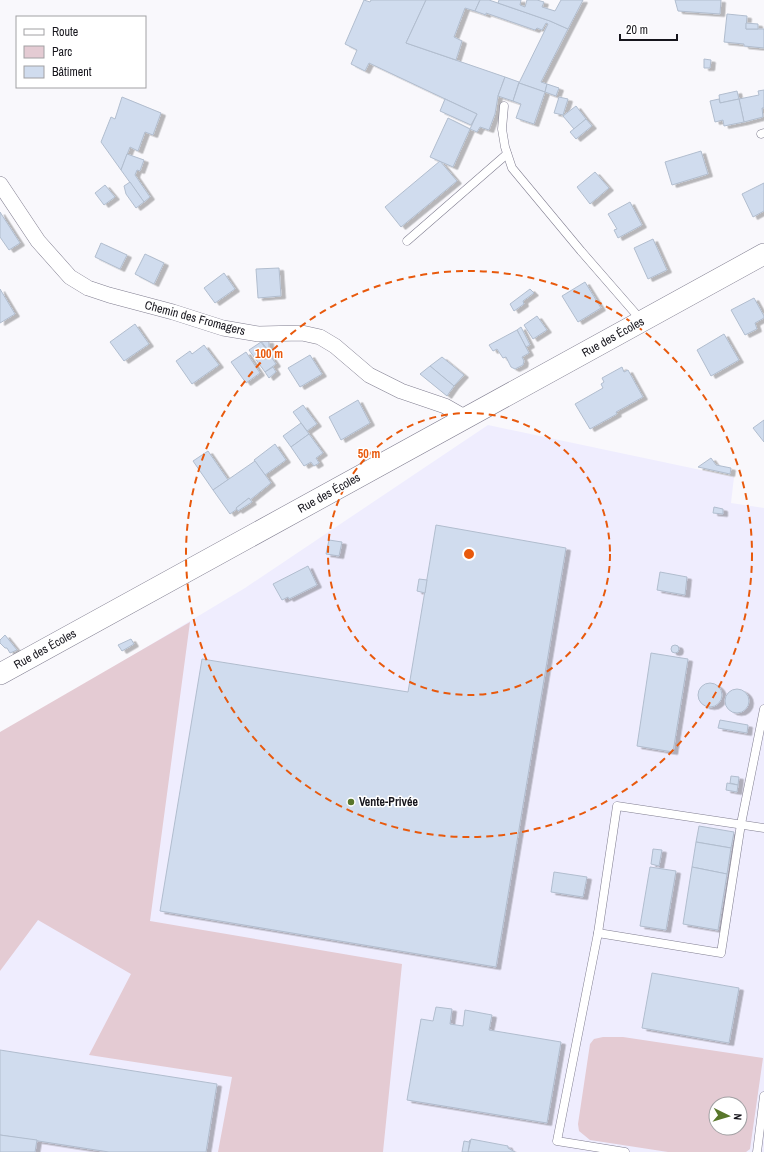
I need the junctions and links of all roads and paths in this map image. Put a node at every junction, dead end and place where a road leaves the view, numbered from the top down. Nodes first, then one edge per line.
1 (504, 106) dead end
2 (507, 154) junction
3 (0, 184) edge
4 (407, 241) dead end
5 (764, 254) edge
6 (642, 321) junction
7 (466, 418) junction
8 (0, 674) edge
9 (764, 709) edge
10 (741, 824) junction
11 (764, 828) edge
12 (598, 933) junction
13 (764, 1096) edge
14 (625, 1152) edge
15 (757, 1152) edge

1 - 2 lane
2 - 4 lane
2 - 6 lane
3 - 7 street, Chemin des Fromagers
5 - 6 street, Rue des Écoles
6 - 7 street, Rue des Écoles
7 - 8 street, Rue des Écoles
9 - 10 lane
10 - 11 lane
10 - 12 lane
10 - 12 lane
12 - 14 lane
13 - 15 lane

